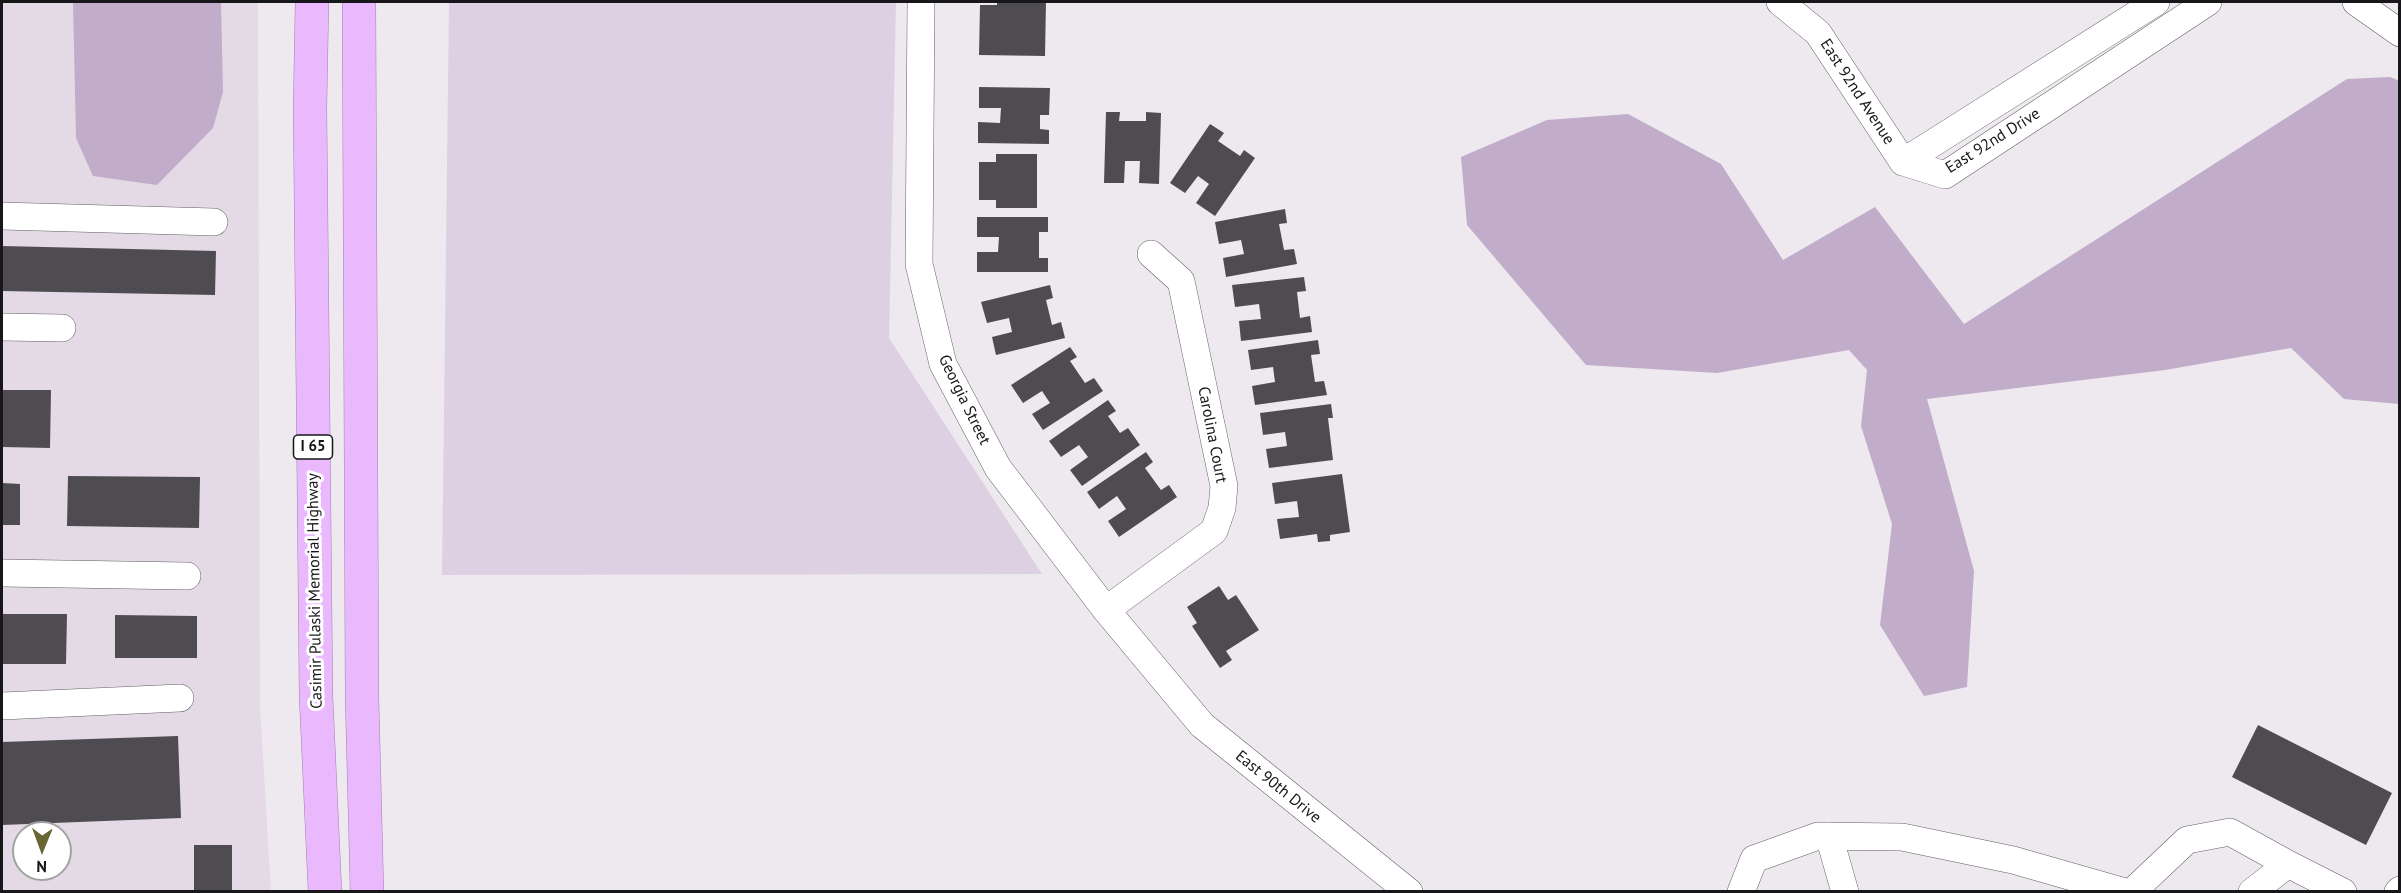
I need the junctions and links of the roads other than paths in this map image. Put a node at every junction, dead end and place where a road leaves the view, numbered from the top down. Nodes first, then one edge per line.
1 (312, 2) edge
2 (359, 2) edge
3 (921, 2) edge
4 (1780, 2) edge
5 (1813, 2) edge
6 (2208, 2) edge
7 (2356, 2) edge
8 (2144, 5) edge
9 (1818, 33) junction
10 (2400, 33) edge
11 (2155, 37) junction
12 (1903, 162) junction
13 (2, 216) edge
14 (214, 222) dead end
15 (1151, 254) dead end
16 (2, 327) edge
17 (62, 328) dead end
18 (2, 573) edge
19 (187, 576) dead end
20 (1106, 610) junction
21 (1158, 672) joint
22 (180, 699) dead end
23 (2, 706) edge
24 (1829, 836) junction
25 (2288, 864) junction
26 (325, 891) edge
27 (368, 891) edge
28 (1409, 891) edge
29 (1741, 891) edge
30 (1845, 891) edge
31 (2125, 891) edge
32 (2132, 891) edge
33 (2252, 891) edge
34 (2343, 891) edge

1 - 26 highway, Casimir Pulaski Memorial Highway / I 65
2 - 27 highway
3 - 20 street, Georgia Street
4 - 9 street, East 92nd Avenue
5 - 9 street
6 - 11 street, East 92nd Drive
7 - 10 street
8 - 11 street
8 - 12 street, East 92nd Drive
9 - 12 street, East 92nd Avenue
11 - 12 street, East 92nd Drive
13 - 14 street
15 - 20 street, Carolina Court
16 - 17 street
18 - 19 street
20 - 21 street, Georgia Street
21 - 28 street, East 90th Drive
22 - 23 street
24 - 29 street
24 - 30 street
24 - 31 street
25 - 32 street
25 - 33 street
25 - 34 street

